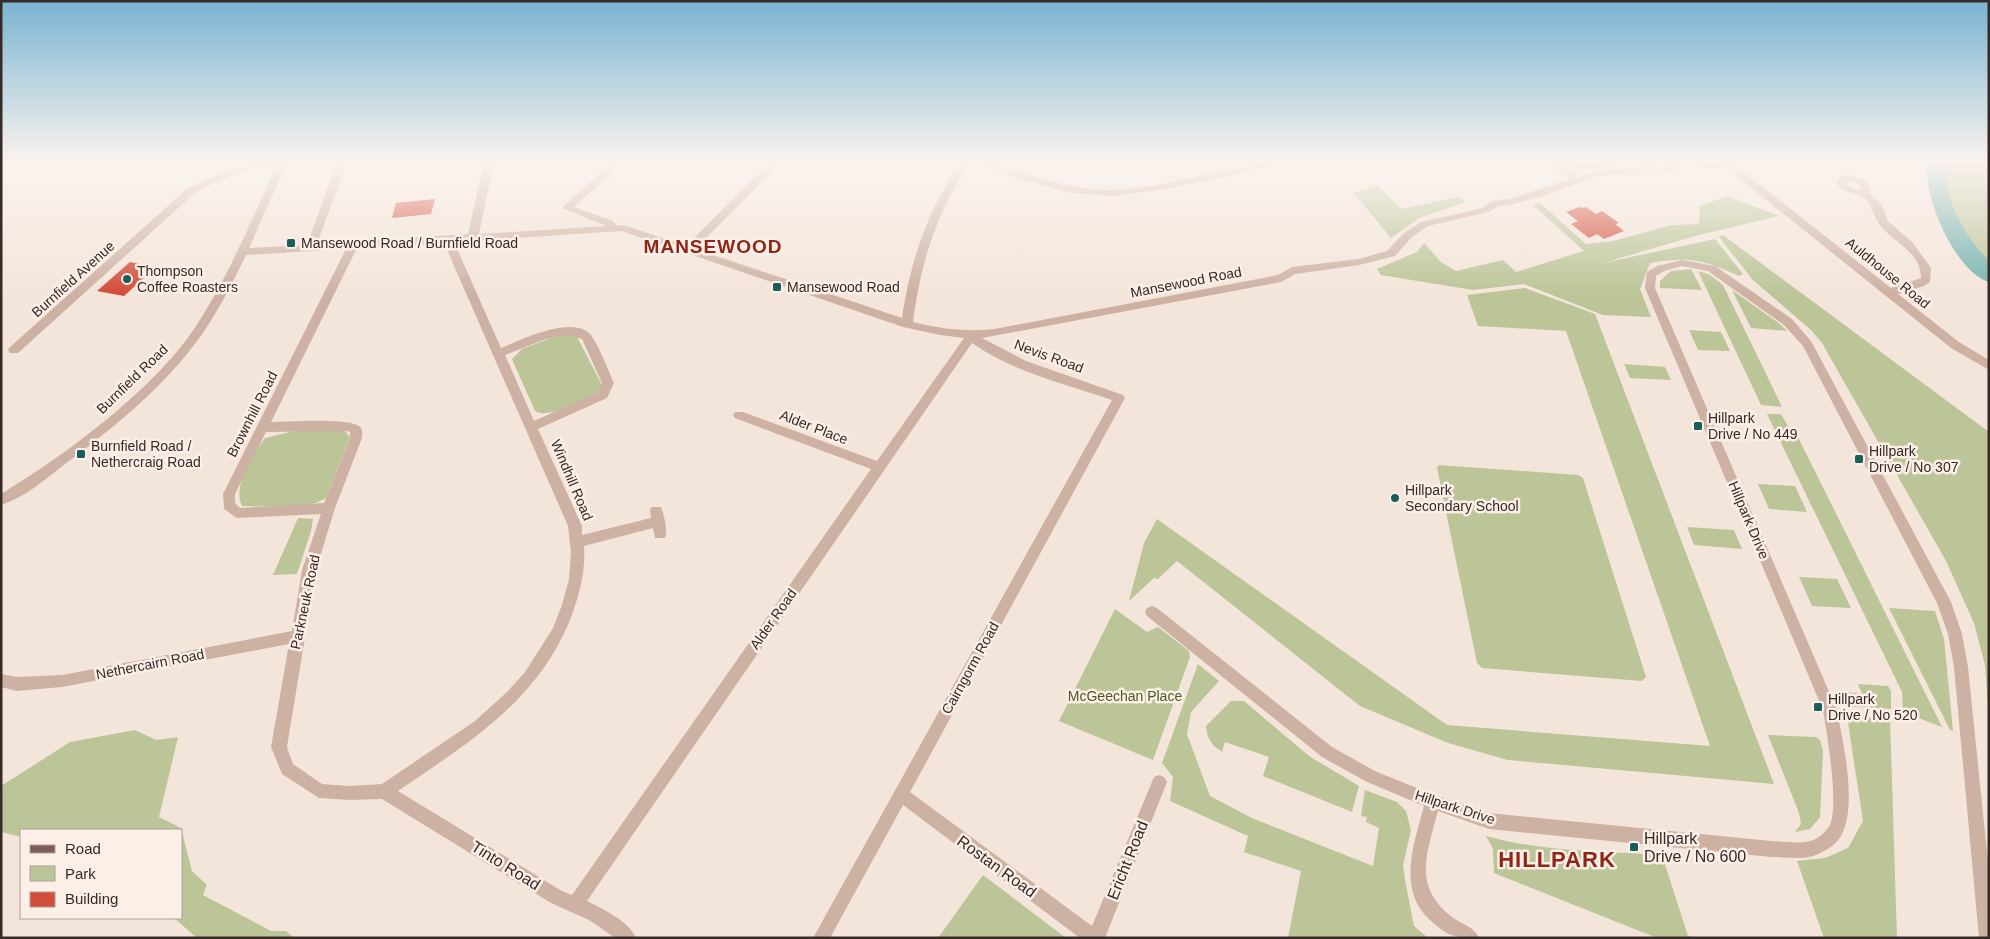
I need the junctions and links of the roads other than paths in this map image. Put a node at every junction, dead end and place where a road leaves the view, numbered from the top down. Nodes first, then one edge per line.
1 (174, 206) edge
2 (262, 206) edge
3 (326, 206) edge
4 (480, 206) edge
5 (569, 206) edge
6 (732, 206) edge
7 (938, 206) edge
8 (1492, 206) edge
9 (1780, 206) edge
10 (1877, 206) edge
11 (613, 228) junction
12 (473, 236) junction
13 (447, 238) junction
14 (353, 245) junction
15 (311, 247) junction
16 (689, 249) junction
17 (243, 252) junction
18 (1888, 293) junction
19 (908, 324) junction
20 (971, 336) junction
21 (14, 350) dead end
22 (499, 353) junction
23 (1989, 366) edge
24 (1119, 398) joint
25 (739, 415) dead end
26 (264, 427) junction
27 (531, 427) junction
28 (879, 467) junction
29 (1, 500) edge
30 (329, 508) junction
31 (658, 522) dead end
32 (578, 542) junction
33 (1152, 612) dead end
34 (297, 636) junction
35 (1, 680) edge
36 (1159, 782) dead end
37 (384, 791) junction
38 (900, 794) junction
39 (1433, 802) junction
40 (576, 904) junction
41 (628, 938) edge
42 (821, 938) edge
43 (1095, 938) edge
44 (1471, 938) edge
45 (1987, 938) edge

1 - 21 street, Burnfield Avenue
2 - 17 street, Burnfield Road
3 - 15 street
4 - 12 street
5 - 11 street
6 - 16 street
7 - 19 street
8 - 20 street, Mansewood Road
9 - 18 street, Auldhouse Road
10 - 18 street
11 - 12 street, Mansewood Road
11 - 16 street, Mansewood Road
12 - 13 street, Mansewood Road
13 - 14 street, Mansewood Road
13 - 22 street, Windhill Road
14 - 15 street, Mansewood Road
14 - 26 street, Brownhill Road
15 - 17 street, Mansewood Road
16 - 19 street, Mansewood Road
17 - 29 street, Burnfield Road
18 - 23 street, Auldhouse Road
19 - 20 street, Mansewood Road
20 - 24 street, Nevis Road
20 - 28 street, Alder Road
22 - 27 street, Windhill Road
22 - 27 street
24 - 38 street, Cairngorm Road
25 - 28 street, Alder Place
26 - 30 street, Parkneuk Road
26 - 30 street, Brownhill Road
27 - 32 street, Windhill Road
28 - 40 street, Alder Road
30 - 34 street, Parkneuk Road
31 - 32 street
32 - 37 street, Windhill Road
33 - 39 street, Hillpark Drive
34 - 35 street, Nethercairn Road
34 - 37 street, Parkneuk Road
36 - 43 street, Ericht Road
37 - 40 street, Tinto Road
38 - 42 street, Cairngorm Road
38 - 43 street, Rostan Road
39 - 44 street
39 - 45 street, Hillpark Drive
40 - 41 street, Tinto Road

